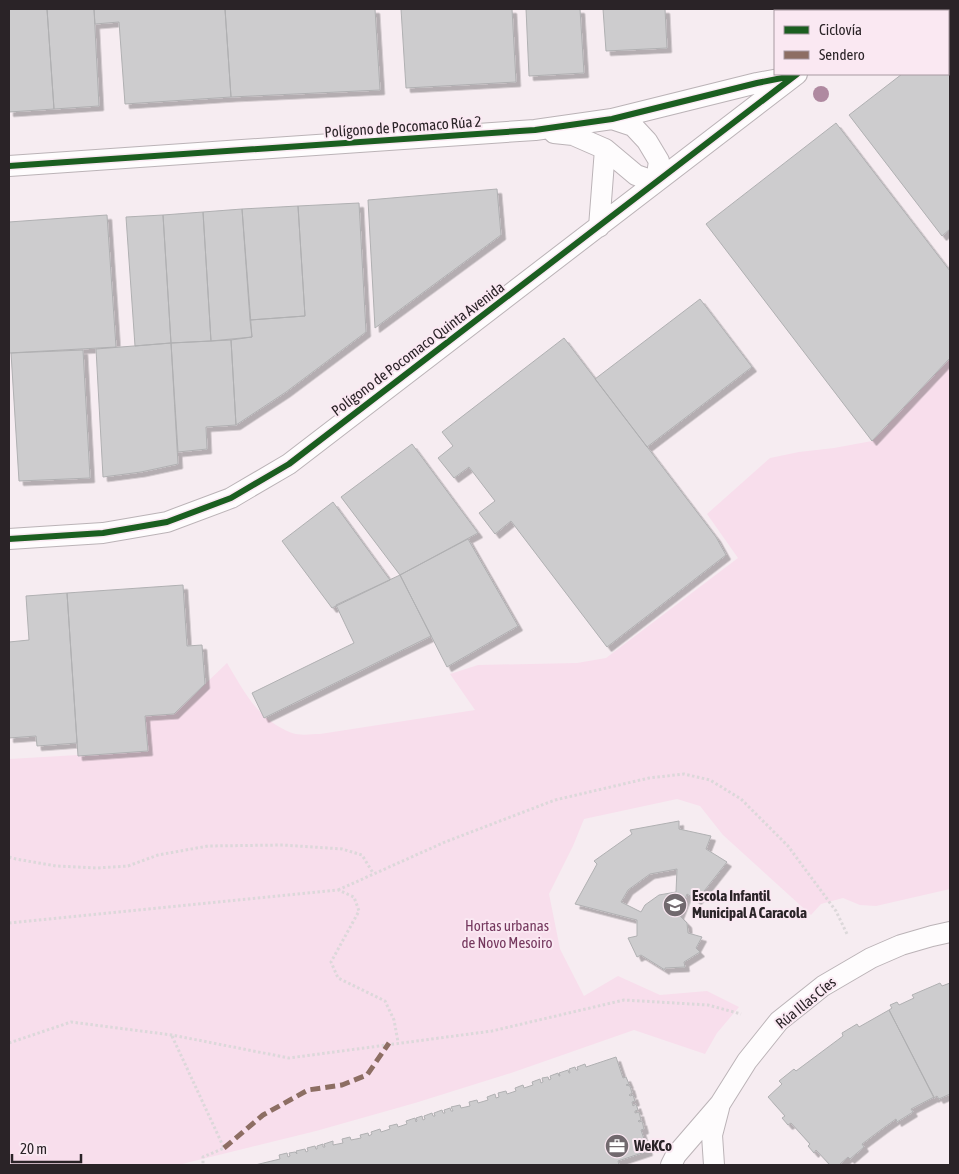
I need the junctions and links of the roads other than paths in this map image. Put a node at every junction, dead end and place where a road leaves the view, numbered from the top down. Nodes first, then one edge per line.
1 (795, 75) edge
2 (612, 119) junction
3 (535, 130) junction
4 (604, 149) junction
5 (9, 166) edge
6 (656, 182) junction
7 (598, 226) junction
8 (9, 539) edge
9 (950, 932) edge
10 (720, 1104) junction
11 (671, 1165) edge
12 (714, 1165) edge

1 - 2 street, Polígono de Pocomaco Rúa 2
1 - 6 street, Polígono de Pocomaco Quinta Avenida
2 - 3 street, Polígono de Pocomaco Rúa 2
2 - 6 street
3 - 4 street, Polígono de Pocomaco Rúa 2
3 - 5 street, Polígono de Pocomaco Rúa 2
4 - 6 street, Polígono de Pocomaco Rúa 2
4 - 7 street
6 - 7 street, Polígono de Pocomaco Quinta Avenida
7 - 8 street, Polígono de Pocomaco Quinta Avenida
9 - 10 street, Rúa Illas Cíes
10 - 11 street, Rúa Illas Cíes
10 - 12 street, Rúa Illas Cíes

